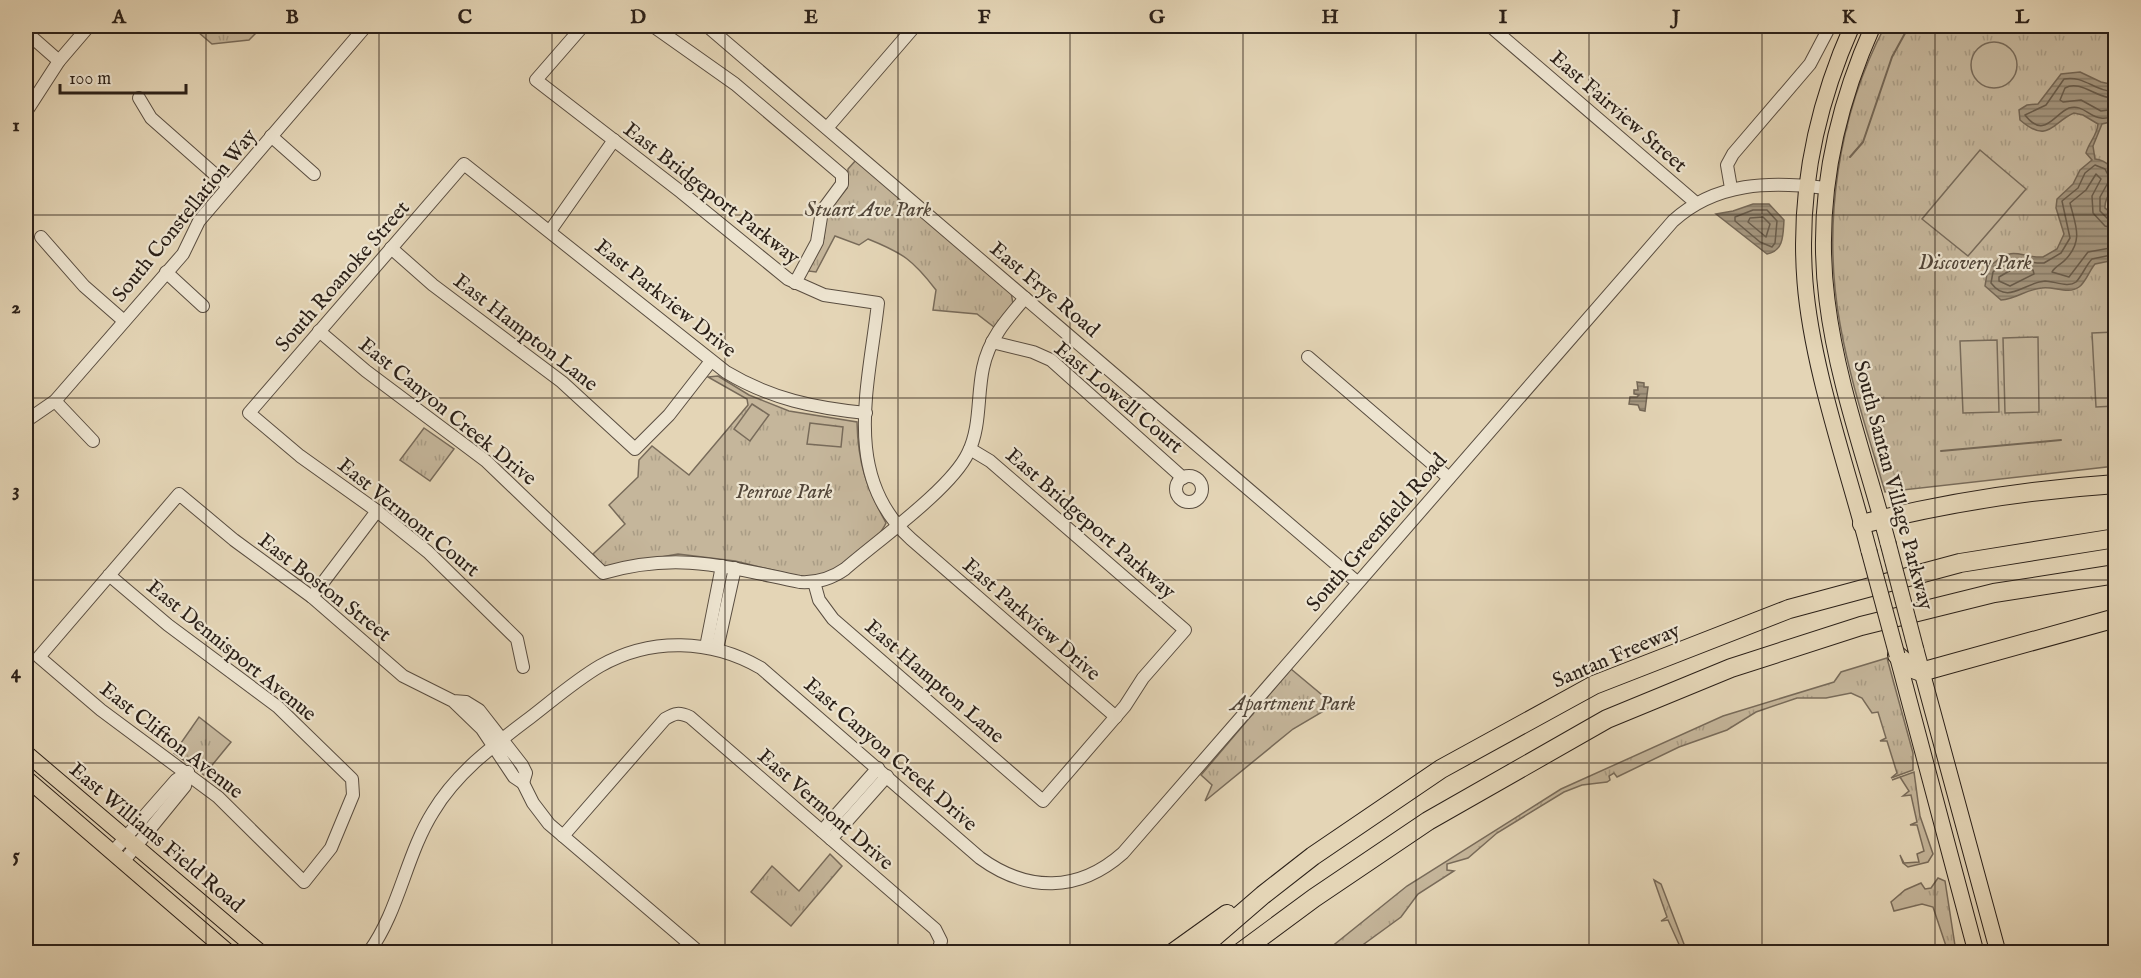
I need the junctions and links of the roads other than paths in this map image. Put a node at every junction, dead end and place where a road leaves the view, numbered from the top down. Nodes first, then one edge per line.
1 (89, 26) edge
2 (366, 26) edge
3 (583, 26) edge
4 (653, 26) edge
5 (707, 26) edge
6 (915, 26) edge
7 (1490, 26) edge
8 (1830, 26) edge
9 (1852, 26) edge
10 (1873, 26) edge
11 (26, 32) edge
12 (59, 61) junction
13 (139, 98) dead end
14 (26, 112) edge
15 (826, 128) junction
16 (272, 136) junction
17 (614, 140) junction
18 (464, 164) joint
19 (314, 174) dead end
20 (1806, 185) junction
21 (228, 186) junction
22 (1731, 188) junction
23 (1825, 188) junction
24 (1696, 203) junction
25 (550, 231) junction
26 (41, 237) dead end
27 (391, 248) junction
28 (166, 272) junction
29 (795, 283) junction
30 (1025, 298) junction
31 (878, 303) joint
32 (203, 306) dead end
33 (124, 321) junction
34 (320, 331) junction
35 (992, 342) junction
36 (1308, 357) dead end
37 (711, 361) junction
38 (55, 401) junction
39 (249, 412) joint
40 (866, 413) junction
41 (26, 421) edge
42 (93, 441) dead end
43 (970, 449) junction
44 (1182, 478) dead end
45 (1449, 478) junction
46 (2115, 484) edge
47 (377, 511) junction
48 (1882, 519) junction
49 (1862, 524) junction
50 (896, 525) junction
51 (2115, 538) edge
52 (728, 567) junction
53 (2115, 574) edge
54 (109, 575) junction
55 (814, 582) junction
56 (1357, 582) junction
57 (312, 597) junction
58 (2115, 618) edge
59 (711, 648) junction
60 (1897, 655) junction
61 (523, 667) dead end
62 (1922, 672) junction
63 (1116, 717) junction
64 (499, 741) junction
65 (26, 753) edge
66 (188, 772) junction
67 (882, 772) junction
68 (26, 778) edge
69 (1933, 793) junction
70 (826, 835) junction
71 (563, 836) junction
72 (131, 843) junction
73 (118, 857) junction
74 (1973, 860) junction
75 (1951, 865) junction
76 (304, 882) joint
77 (1042, 885) joint
78 (1263, 895) junction
79 (1314, 898) junction
80 (1992, 926) junction
81 (940, 949) edge
82 (228, 952) edge
83 (260, 952) edge
84 (369, 952) edge
85 (699, 952) edge
86 (1174, 952) edge
87 (1197, 952) edge
88 (1241, 952) edge
89 (1256, 952) edge
90 (1976, 952) edge
91 (1998, 952) edge

1 - 12 street
2 - 16 street, South Constellation Way
3 - 17 street, East Bridgeport Parkway
4 - 29 street
5 - 15 street, East Frye Road
6 - 15 street
7 - 24 street, East Fairview Street
8 - 22 street
9 - 20 main road, South Santan Village Parkway
10 - 23 main road, South Santan Village Parkway
11 - 12 street
12 - 14 street
13 - 21 street
15 - 30 street, East Frye Road
16 - 19 street
16 - 21 street, South Constellation Way
17 - 25 street
17 - 29 street, East Bridgeport Parkway
18 - 25 street, East Parkview Drive
18 - 27 street, South Roanoke Street
20 - 22 street, South Greenfield Road
20 - 23 street, South Greenfield Road
20 - 49 main road, South Santan Village Parkway
21 - 28 street, South Constellation Way
22 - 24 street, South Greenfield Road
23 - 48 main road, South Santan Village Parkway
24 - 45 street, South Greenfield Road
25 - 37 street, East Parkview Drive
26 - 33 street
27 - 34 street, South Roanoke Street
27 - 37 street, East Hampton Lane
28 - 32 street
28 - 33 street, South Constellation Way
29 - 31 street, East Bridgeport Parkway
30 - 35 street
30 - 56 street, East Frye Road
31 - 40 street, East Parkview Drive
33 - 38 street, South Constellation Way
34 - 39 street, South Roanoke Street
34 - 52 street, East Canyon Creek Drive
35 - 43 street
35 - 44 street, East Lowell Court
36 - 45 street
37 - 40 street, East Parkview Drive
38 - 41 street, South Constellation Way
38 - 42 street
39 - 47 street, East Vermont Court
40 - 50 street, East Parkview Drive
43 - 50 street
43 - 63 street, East Bridgeport Parkway
45 - 56 street, South Greenfield Road
46 - 48 highway
47 - 57 street
47 - 61 street, East Vermont Court
48 - 49 highway
48 - 62 main road, South Santan Village Parkway, bridge
49 - 60 main road, South Santan Village Parkway, bridge
50 - 55 street
50 - 63 street, East Parkview Drive
51 - 78 highway, Santan Freeway
52 - 55 street
52 - 59 street
53 - 79 highway
54 - 57 street, East Boston Street
54 - 66 street, East Clifton Avenue
54 - 76 street, East Dennisport Avenue
55 - 63 street, East Hampton Lane
56 - 77 street, South Greenfield Road
57 - 64 street, East Boston Street
58 - 62 highway
59 - 64 street, East Canyon Creek Drive
59 - 67 street, East Canyon Creek Drive
60 - 62 highway
60 - 69 main road, South Santan Village Parkway
62 - 74 main road, South Santan Village Parkway
64 - 71 street, East Boston Street
64 - 84 street, East Canyon Creek Drive
65 - 72 main road, East Williams Field Road
66 - 72 street
66 - 76 street, East Clifton Avenue
67 - 70 street
67 - 77 street, East Canyon Creek Drive
68 - 73 main road, East Williams Field Road
69 - 74 main road
69 - 75 main road, South Santan Village Parkway
70 - 71 street, East Vermont Drive
70 - 81 street, East Vermont Drive
71 - 85 street, East Boston Street
72 - 73 street
72 - 83 main road, East Williams Field Road
73 - 82 main road, East Williams Field Road
74 - 80 main road, South Santan Village Parkway
75 - 80 main road
75 - 90 main road, South Santan Village Parkway
78 - 86 highway
78 - 87 highway, Santan Freeway
79 - 88 highway
79 - 89 highway
80 - 91 main road, South Santan Village Parkway

